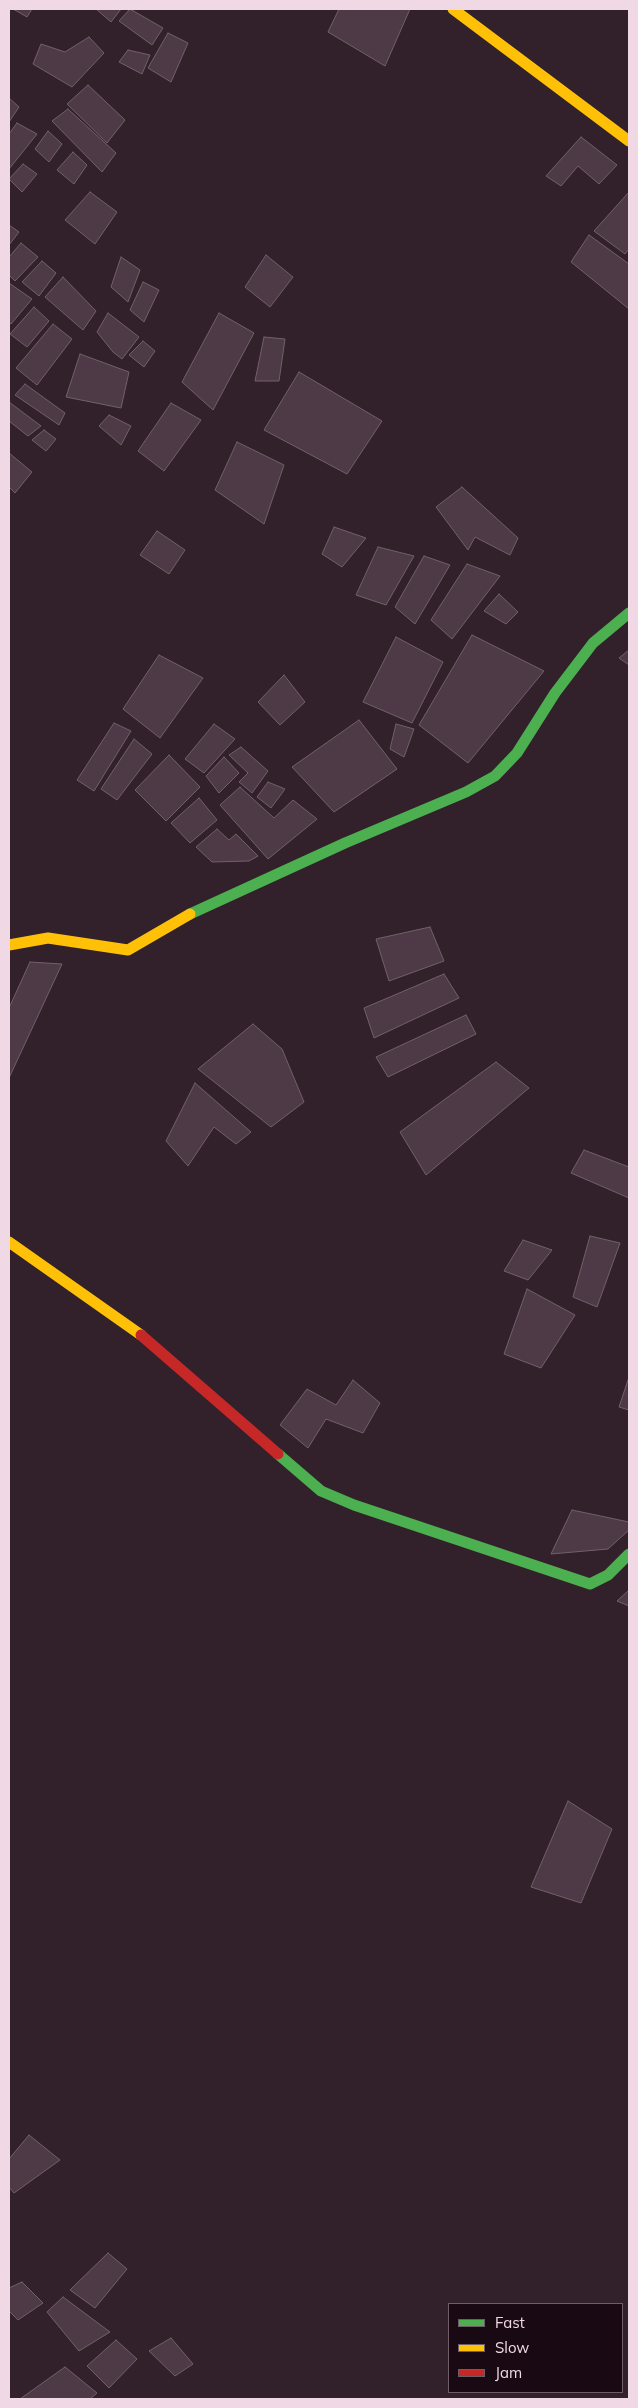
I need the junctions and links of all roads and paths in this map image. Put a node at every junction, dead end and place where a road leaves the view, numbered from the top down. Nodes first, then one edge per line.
1 (453, 9) edge
2 (629, 140) edge
3 (629, 613) edge
4 (9, 945) edge
5 (9, 1242) edge
6 (629, 1554) edge

1 - 2 street
3 - 4 street
5 - 6 street

